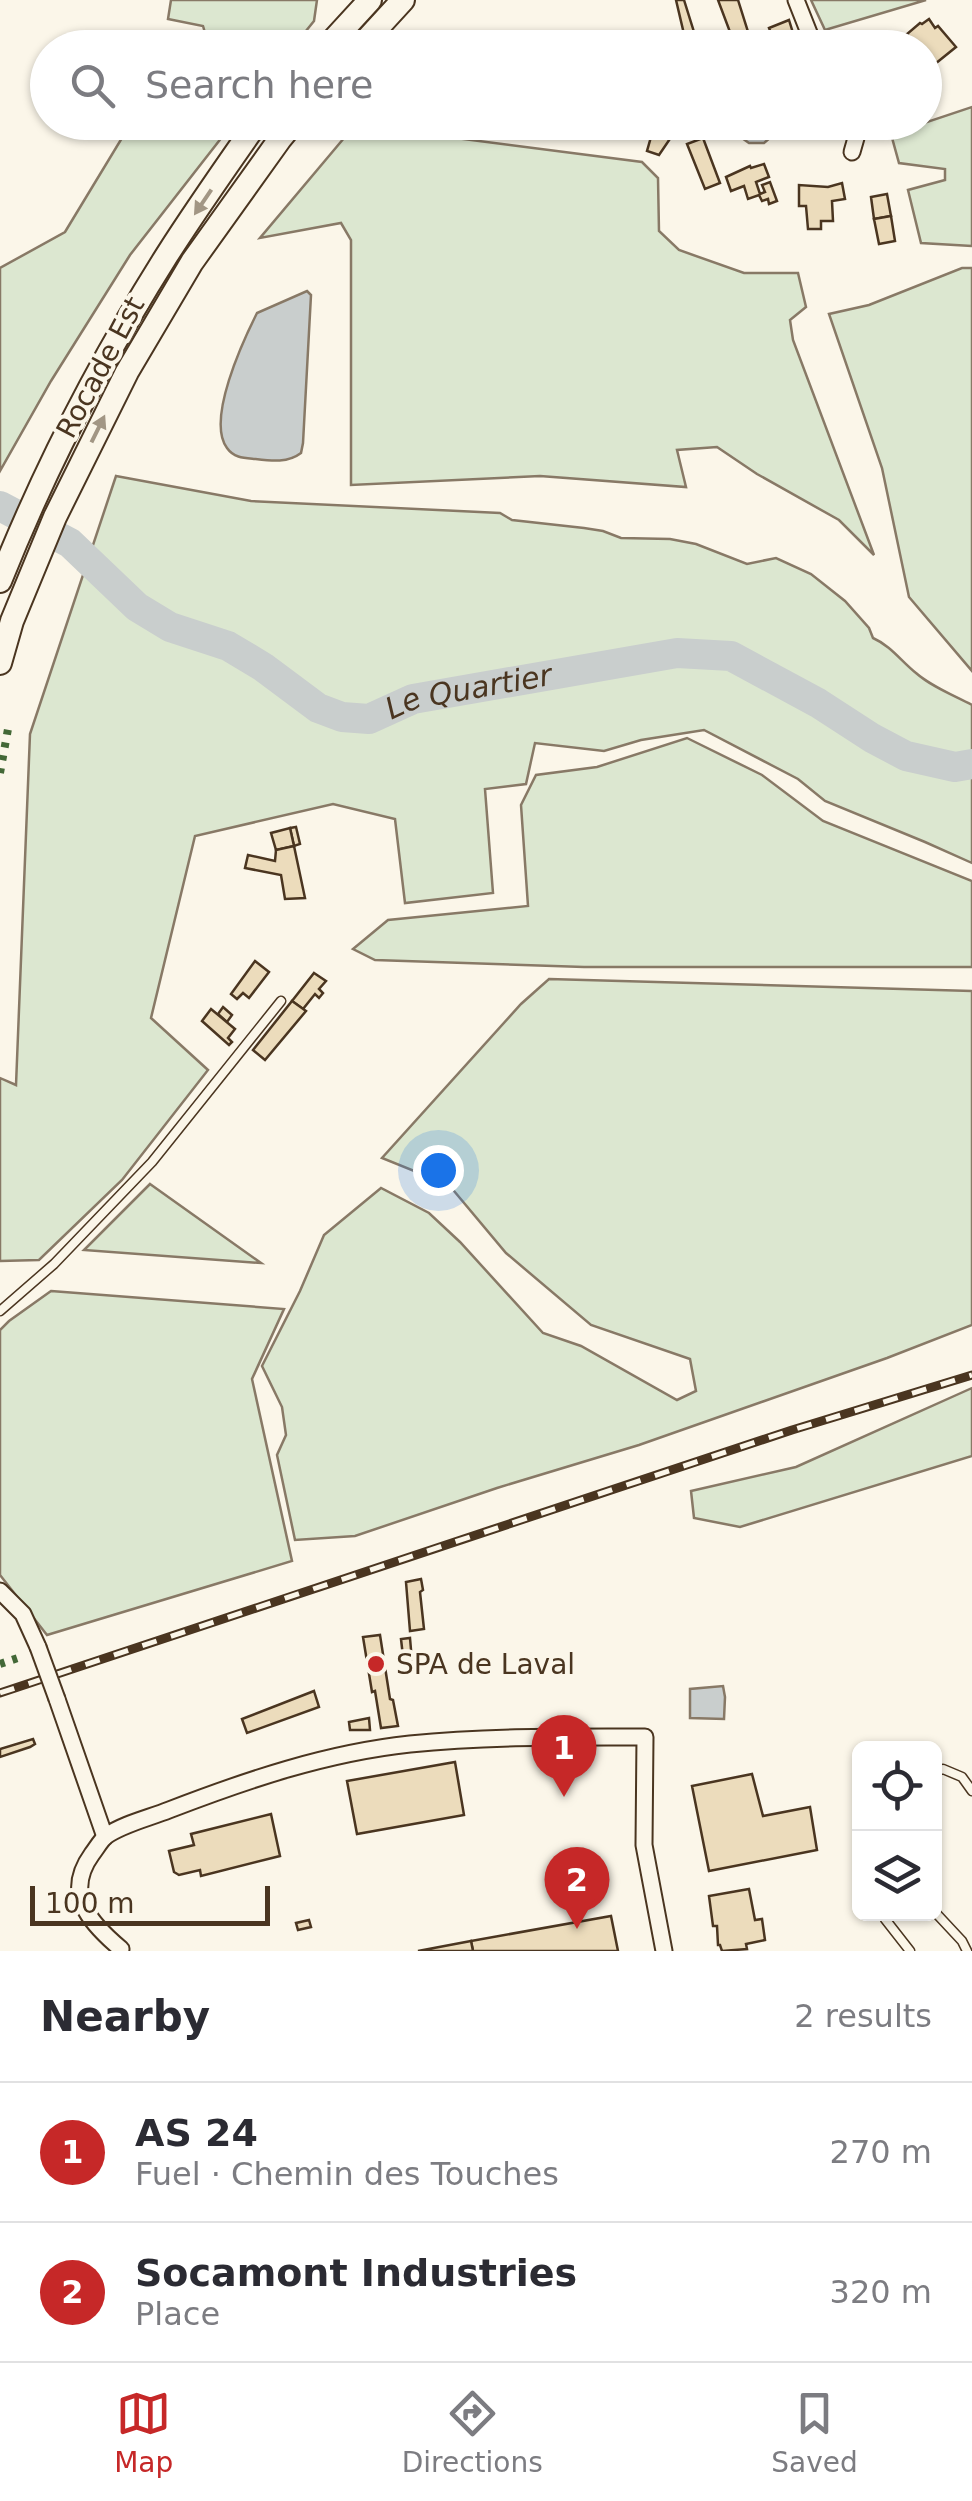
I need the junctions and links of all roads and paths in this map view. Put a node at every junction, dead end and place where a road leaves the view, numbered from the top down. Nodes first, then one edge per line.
1 (370, 0) edge
2 (404, 0) edge
3 (796, 0) edge
4 (342, 30) edge
5 (376, 30) edge
6 (808, 30) edge
7 (244, 140) edge
8 (281, 140) edge
9 (855, 140) edge
10 (852, 152) dead end
11 (0, 581) edge
12 (0, 662) edge
13 (280, 1001) dead end
14 (0, 1311) edge
15 (0, 1591) edge
16 (942, 1769) edge
17 (972, 1790) edge
18 (104, 1837) junction
19 (886, 1921) edge
20 (942, 1921) edge
21 (121, 1949) edge
22 (664, 1951) edge
23 (910, 1951) edge
24 (967, 1951) edge

1 - 4 main road
2 - 5 main road
3 - 6 street
7 -> 11 main road, Rocade Est
12 -> 8 main road, Rocade Est
9 - 10 street
13 - 14 lane
15 - 18 street, bridge
16 - 17 lane
18 - 21 street
18 - 22 street
19 - 23 lane
20 - 24 lane

